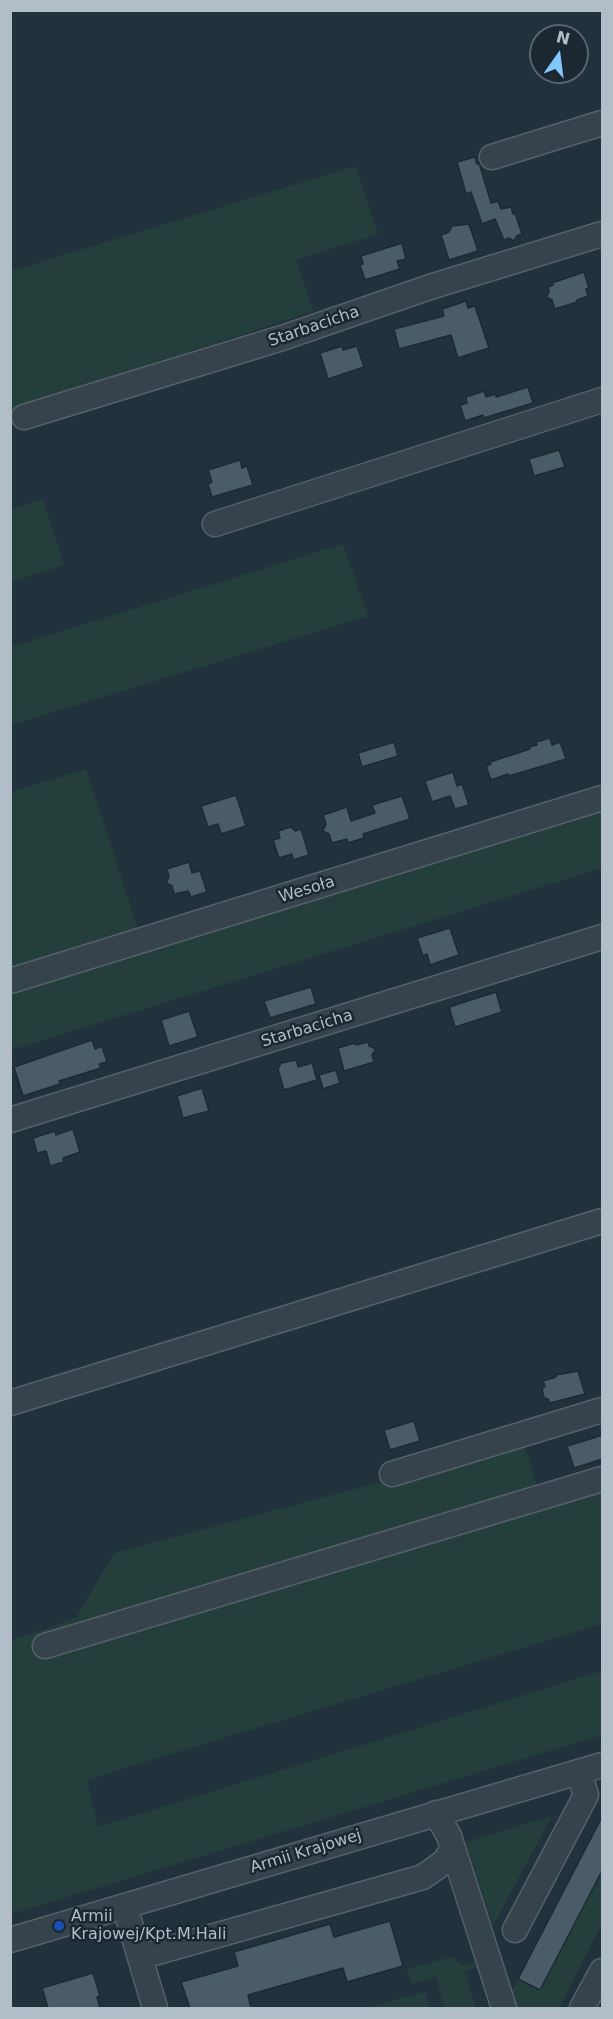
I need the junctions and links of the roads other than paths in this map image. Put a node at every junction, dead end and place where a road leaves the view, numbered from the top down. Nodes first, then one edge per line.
1 (603, 123) edge
2 (492, 157) dead end
3 (603, 234) edge
4 (603, 400) edge
5 (24, 417) dead end
6 (215, 524) dead end
7 (603, 798) edge
8 (603, 937) edge
9 (10, 981) edge
10 (10, 1120) edge
11 (603, 1221) edge
12 (10, 1403) edge
13 (603, 1410) edge
14 (392, 1474) dead end
15 (603, 1479) edge
16 (45, 1646) dead end
17 (603, 1765) edge
18 (579, 1772) junction
19 (436, 1813) junction
20 (453, 1849) junction
21 (125, 1907) junction
22 (515, 1930) dead end
23 (10, 1940) edge
24 (140, 1957) junction
25 (603, 1971) edge
26 (155, 2008) edge
27 (504, 2008) edge
28 (582, 2008) edge

1 - 2 street
3 - 5 street, Starbacicha
4 - 6 street
7 - 9 street, Wesoła
8 - 10 street, Starbacicha
11 - 12 street
13 - 14 street
15 - 16 street
17 - 18 street, Armii Krajowej
18 - 19 street, Armii Krajowej
18 - 22 street
19 - 20 street
19 - 21 street, Armii Krajowej
20 - 24 street
20 - 27 street
21 - 23 street, Armii Krajowej
21 - 24 street
24 - 26 street
25 - 28 street

